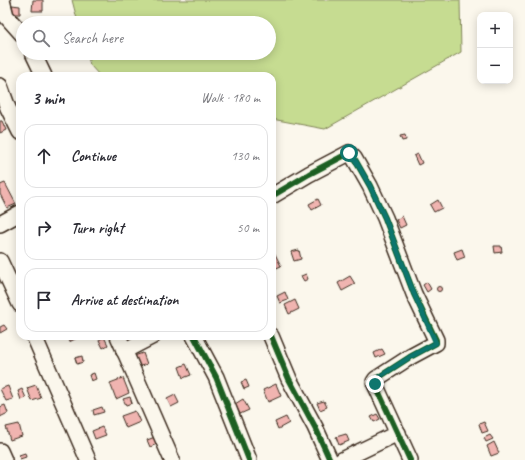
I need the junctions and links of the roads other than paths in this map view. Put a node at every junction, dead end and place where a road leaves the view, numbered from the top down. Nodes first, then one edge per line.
1 (2, 0) edge
2 (16, 28) edge
3 (36, 60) edge
4 (42, 72) edge
5 (0, 86) edge
6 (16, 124) edge
7 (276, 194) edge
8 (16, 215) edge
9 (0, 224) edge
10 (0, 261) edge
11 (16, 295) edge
12 (36, 340) edge
13 (120, 340) edge
14 (145, 340) edge
15 (196, 340) edge
16 (273, 340) edge
17 (124, 351) junction
18 (398, 433) junction
19 (0, 451) edge
20 (4, 460) edge
21 (88, 460) edge
22 (172, 460) edge
23 (249, 460) edge
24 (330, 460) edge
25 (342, 460) edge
26 (410, 460) edge

1 - 2 street
3 - 4 street
5 - 6 street
7 - 18 street
8 - 9 street
10 - 11 street
12 - 21 street
13 - 17 street
14 - 17 street
15 - 23 street
16 - 24 street
17 - 22 street
18 - 25 street
18 - 26 street
19 - 20 street

